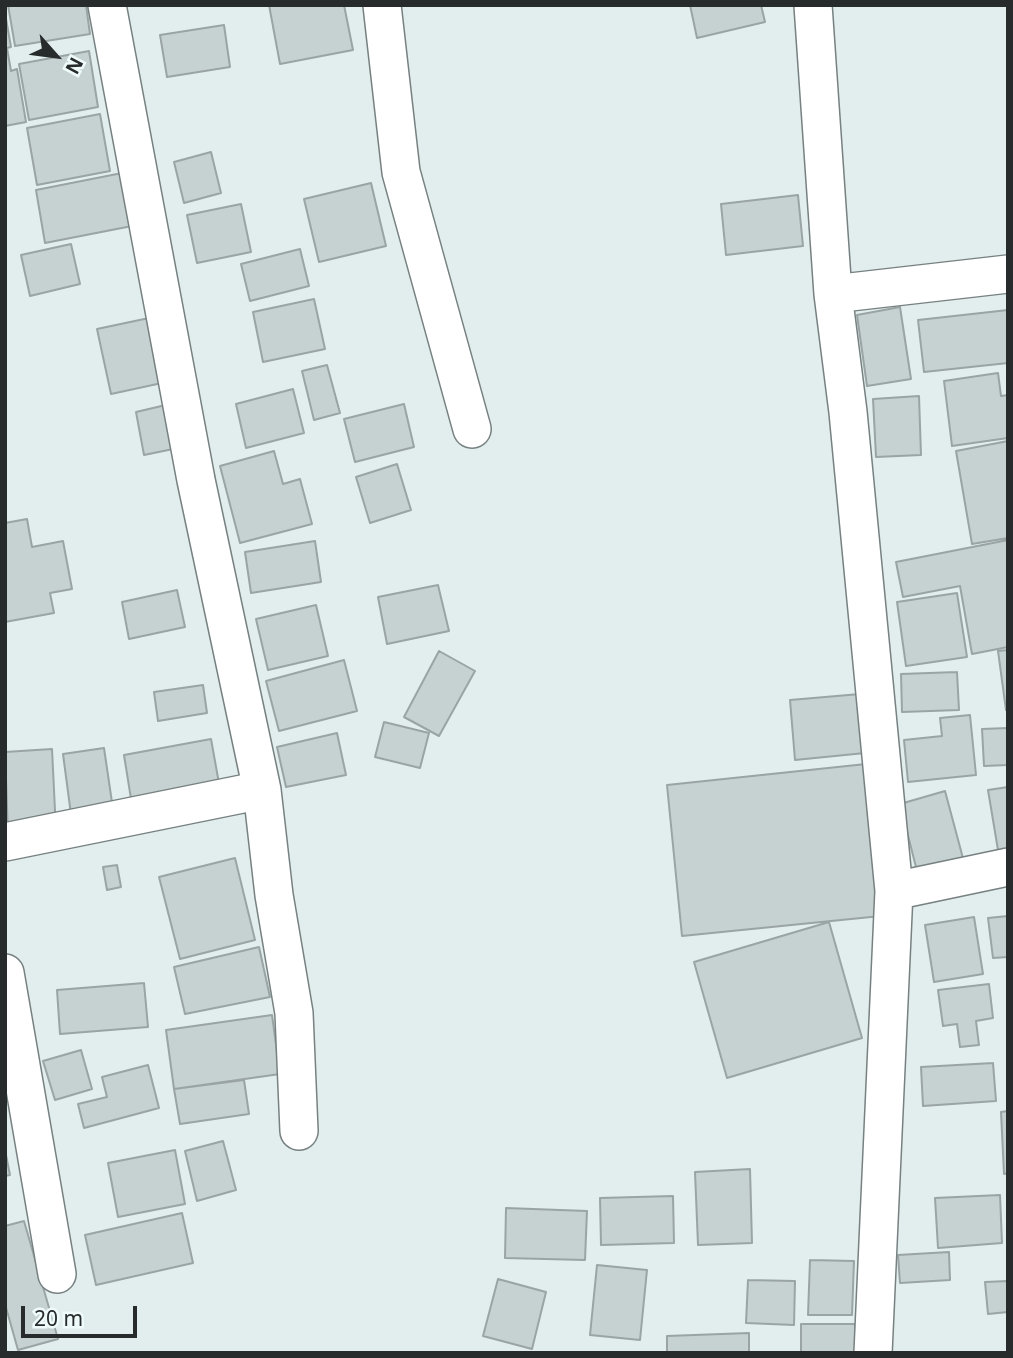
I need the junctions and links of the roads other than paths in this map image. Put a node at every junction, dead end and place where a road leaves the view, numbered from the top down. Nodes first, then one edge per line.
1 (107, 5) edge
2 (382, 5) edge
3 (813, 5) edge
4 (1008, 274) edge
5 (833, 294) junction
6 (472, 429) dead end
7 (262, 790) junction
8 (5, 842) edge
9 (1008, 867) edge
10 (894, 891) junction
11 (5, 973) edge
12 (299, 1131) dead end
13 (57, 1274) dead end
14 (873, 1353) edge

1 - 7 street
2 - 6 street
3 - 5 street
4 - 5 street
5 - 10 street
7 - 8 street
7 - 12 street
9 - 10 street
10 - 14 street
11 - 13 street

